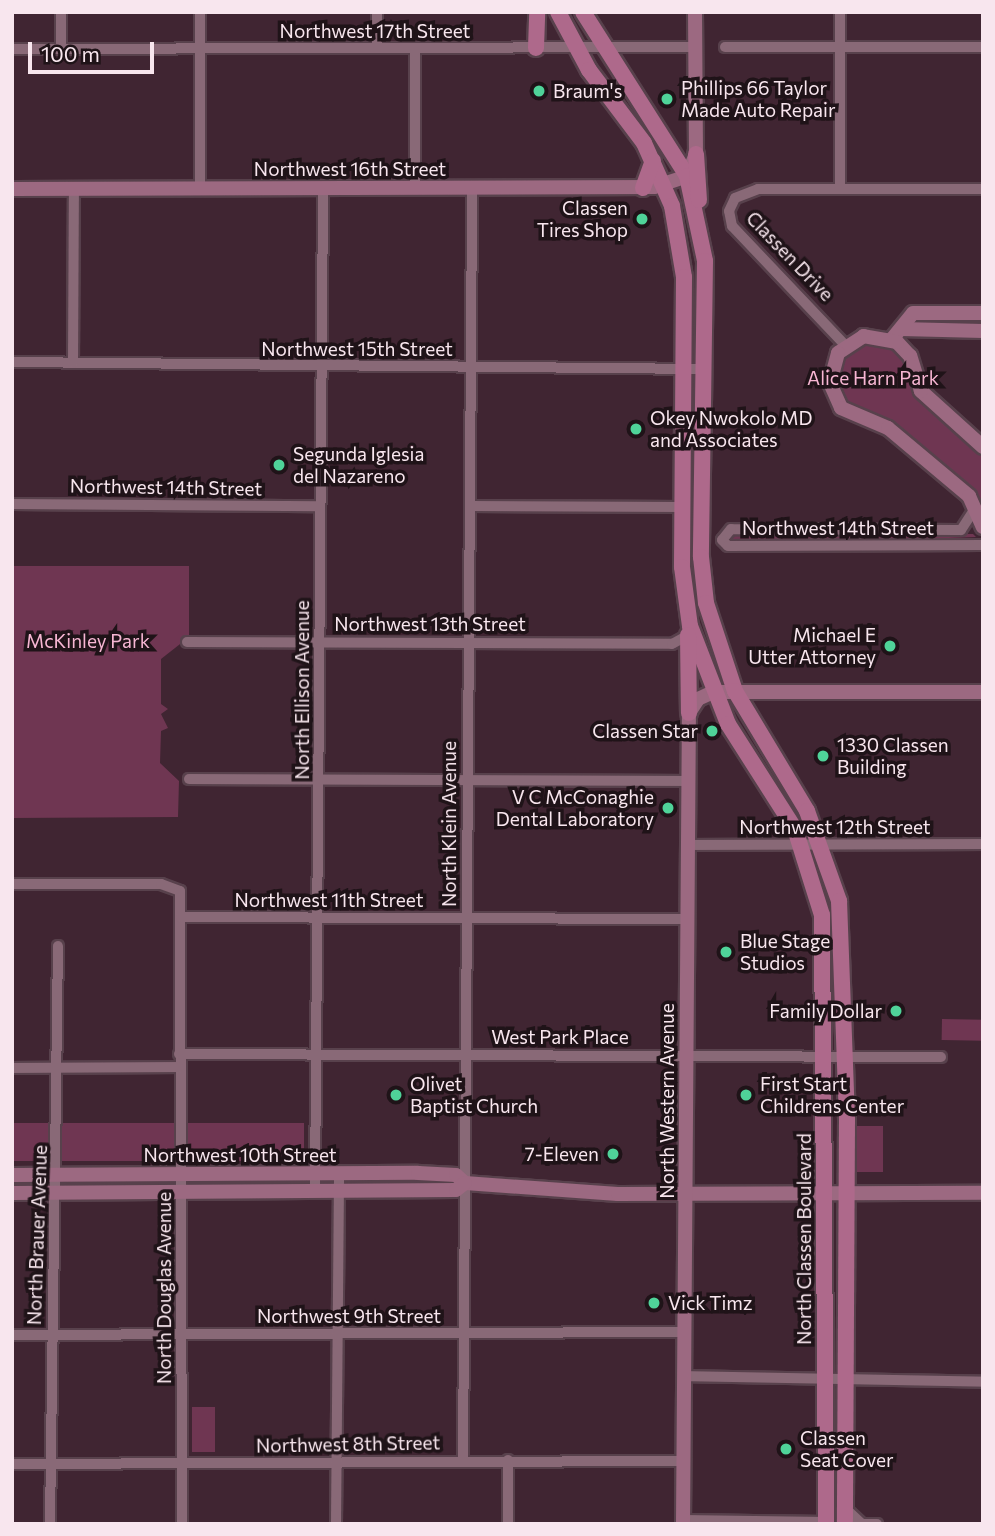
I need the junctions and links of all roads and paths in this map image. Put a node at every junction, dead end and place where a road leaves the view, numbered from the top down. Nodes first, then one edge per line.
1 (61, 12) edge
2 (200, 12) edge
3 (377, 12) edge
4 (537, 12) edge
5 (558, 12) edge
6 (583, 12) edge
7 (695, 12) edge
8 (840, 12) edge
9 (696, 47) junction
10 (725, 47) dead end
11 (840, 47) junction
12 (983, 47) edge
13 (200, 48) junction
14 (377, 48) junction
15 (415, 48) junction
16 (536, 48) junction
17 (575, 48) junction
18 (601, 48) junction
19 (12, 49) edge
20 (61, 49) junction
21 (696, 155) junction
22 (653, 161) junction
23 (687, 176) junction
24 (664, 184) junction
25 (200, 188) junction
26 (323, 188) junction
27 (415, 188) junction
28 (472, 188) junction
29 (643, 188) junction
30 (12, 189) edge
31 (74, 189) junction
32 (840, 189) junction
33 (983, 189) edge
34 (698, 220) junction
35 (983, 313) edge
36 (983, 331) edge
37 (896, 334) junction
38 (845, 345) junction
39 (12, 362) edge
40 (73, 363) junction
41 (321, 368) junction
42 (470, 369) junction
43 (683, 369) junction
44 (702, 369) junction
45 (983, 447) edge
46 (12, 504) edge
47 (320, 506) junction
48 (470, 506) junction
49 (974, 506) junction
50 (682, 507) junction
51 (701, 507) junction
52 (983, 527) edge
53 (863, 529) junction
54 (863, 545) junction
55 (983, 545) edge
56 (689, 631) junction
57 (187, 642) dead end
58 (320, 643) junction
59 (469, 643) junction
60 (672, 644) junction
61 (687, 656) junction
62 (735, 691) junction
63 (713, 692) junction
64 (983, 692) edge
65 (689, 713) junction
66 (189, 779) dead end
67 (319, 780) junction
68 (467, 780) junction
69 (689, 781) junction
70 (688, 845) junction
71 (801, 845) junction
72 (821, 845) junction
73 (983, 845) edge
74 (12, 884) edge
75 (181, 917) junction
76 (318, 918) junction
77 (466, 918) junction
78 (688, 919) junction
79 (58, 946) dead end
80 (179, 1054) junction
81 (316, 1055) junction
82 (465, 1055) junction
83 (687, 1055) junction
84 (824, 1057) junction
85 (845, 1057) junction
86 (942, 1057) dead end
87 (57, 1067) junction
88 (177, 1067) junction
89 (12, 1068) edge
90 (180, 1174) junction
91 (315, 1174) junction
92 (339, 1174) junction
93 (12, 1175) edge
94 (56, 1175) junction
95 (465, 1183) junction
96 (315, 1191) junction
97 (339, 1191) junction
98 (182, 1192) junction
99 (846, 1192) junction
100 (12, 1193) edge
101 (54, 1193) junction
102 (824, 1193) junction
103 (983, 1193) edge
104 (686, 1194) junction
105 (685, 1332) junction
106 (52, 1334) junction
107 (183, 1334) junction
108 (338, 1334) junction
109 (464, 1334) junction
110 (12, 1335) edge
111 (684, 1376) junction
112 (826, 1378) junction
113 (845, 1379) junction
114 (983, 1382) edge
115 (508, 1460) junction
116 (463, 1461) junction
117 (684, 1461) junction
118 (338, 1462) junction
119 (182, 1463) junction
120 (12, 1464) edge
121 (50, 1464) junction
122 (845, 1505) junction
123 (683, 1522) edge
124 (825, 1523) edge
125 (860, 1523) edge
126 (50, 1524) edge
127 (182, 1524) edge
128 (337, 1524) edge
129 (508, 1524) edge
130 (845, 1524) edge
131 (877, 1524) edge

1 - 20 street
2 - 13 street
3 - 14 street
4 - 16 main road
5 - 17 main road, North Classen Boulevard
6 - 18 main road
7 - 9 street
8 - 11 street
9 - 18 street, Northwest 17th Street
9 - 21 street
10 - 11 street
11 - 12 street
11 - 32 street
13 - 14 street, Northwest 17th Street
13 - 20 street, Northwest 17th Street
13 - 25 street
14 - 15 street, Northwest 17th Street
15 - 16 street, Northwest 17th Street
15 - 27 street
16 - 17 street, Northwest 17th Street
17 - 18 street, Northwest 17th Street
17 - 22 main road, North Classen Boulevard
18 - 23 main road
19 - 20 street, Northwest 17th Street
21 - 23 street
21 - 34 main road
22 - 24 main road, North Classen Boulevard
22 - 29 main road
23 - 24 street, Northwest 16th Street
23 - 34 main road
24 - 29 street, Northwest 16th Street
24 - 43 main road, North Classen Boulevard
25 - 26 street, Northwest 16th Street
25 - 31 street, Northwest 16th Street
26 - 27 street, Northwest 16th Street
26 - 41 street, North Ellison Avenue
27 - 28 street, Northwest 16th Street
28 - 29 street, Northwest 16th Street
28 - 42 street, North Klein Avenue
30 - 31 street, Northwest 16th Street
31 - 40 street
32 - 33 street
32 - 38 street, Classen Drive
34 - 44 main road
35 - 37 street
36 - 37 street
37 - 38 street
37 - 45 street
38 - 49 street
39 - 40 street, Northwest 15th Street
40 - 41 street, Northwest 15th Street
41 - 42 street, Northwest 15th Street
41 - 47 street, North Ellison Avenue
42 - 43 street, Northwest 15th Street
42 - 48 street, North Klein Avenue
43 - 44 street, Northwest 15th Street
43 - 50 main road, North Classen Boulevard
44 - 51 main road
46 - 47 street, Northwest 14th Street
47 - 58 street, North Ellison Avenue
48 - 50 street
48 - 59 street, North Klein Avenue
49 - 52 street
49 - 53 street, Northwest 14th Street
50 - 51 main road
50 - 56 main road, North Classen Boulevard
51 - 62 main road
53 - 54 street
53 - 54 street, Northwest 14th Street
54 - 55 street, Northwest 14th Street
56 - 60 street, Northwest 13th Street
56 - 61 main road
56 - 63 main road, North Classen Boulevard
57 - 58 street, Northwest 13th Street
58 - 59 street, Northwest 13th Street
58 - 67 street, North Ellison Avenue
59 - 60 street, Northwest 13th Street
59 - 68 street, North Klein Avenue
60 - 61 street
61 - 65 main road
62 - 63 street
62 - 64 street
62 - 72 main road
63 - 65 street
63 - 71 main road, North Classen Boulevard
65 - 69 street, North Western Avenue
66 - 67 street
67 - 68 street
67 - 76 street, North Ellison Avenue
68 - 69 street
68 - 77 street, North Klein Avenue
69 - 70 street, North Western Avenue
70 - 71 street, Northwest 12th Street
70 - 78 street, North Western Avenue
71 - 72 street, Northwest 12th Street
71 - 84 main road, North Classen Boulevard
72 - 73 street, Northwest 12th Street
72 - 85 main road
74 - 75 street, North Douglas Avenue
75 - 76 street, Northwest 11th Street
75 - 80 street, North Douglas Avenue
76 - 77 street, Northwest 11th Street
76 - 81 street, North Ellison Avenue
77 - 78 street, Northwest 11th Street
77 - 82 street, North Klein Avenue
78 - 83 street, North Western Avenue
79 - 87 street, North Brauer Avenue
80 - 81 street, West Park Place
80 - 88 street, North Douglas Avenue
81 - 82 street, West Park Place
81 - 91 street, North Ellison Avenue
82 - 83 street, West Park Place
82 - 95 street, North Klein Avenue
83 - 84 street, West Park Place
83 - 104 street, North Western Avenue
84 - 85 street, West Park Place
84 - 102 main road, North Classen Boulevard
85 - 86 street, West Park Place
85 - 99 main road
87 - 88 street
87 - 89 street
87 - 94 street, North Brauer Avenue
88 - 90 street, North Douglas Avenue
90 - 91 street, Northwest 10th Street
90 - 94 street, Northwest 10th Street
90 - 98 street, North Douglas Avenue
91 - 92 street, Northwest 10th Street
91 - 96 street, North Ellison Avenue
92 - 95 street, Northwest 10th Street
92 - 97 street
93 - 94 street, Northwest 10th Street
94 - 101 street, North Brauer Avenue
95 - 97 street, Northwest 10th Street
95 - 104 street, Northwest 10th Street
95 - 109 street, North Klein Avenue
96 - 97 street, Northwest 10th Street
96 - 98 street, Northwest 10th Street
97 - 108 street
98 - 101 street, Northwest 10th Street
98 - 107 street, North Douglas Avenue
99 - 102 street, Northwest 10th Street
99 - 103 street, Northwest 10th Street
99 - 113 main road
100 - 101 street, Northwest 10th Street
101 - 106 street, North Brauer Avenue
102 - 104 street, Northwest 10th Street
102 - 112 main road, North Classen Boulevard
104 - 105 street, North Western Avenue
105 - 109 street, Northwest 9th Street
105 - 111 street, North Western Avenue
106 - 107 street, Northwest 9th Street
106 - 110 street, Northwest 9th Street
106 - 121 street, North Brauer Avenue
107 - 108 street, Northwest 9th Street
107 - 119 street, North Douglas Avenue
108 - 109 street, Northwest 9th Street
108 - 118 street
109 - 116 street, North Klein Avenue
111 - 112 street
111 - 117 street, North Western Avenue
112 - 113 street
112 - 124 main road, North Classen Boulevard
113 - 114 street
113 - 122 main road
115 - 116 street, Northwest 8th Street
115 - 117 street, Northwest 8th Street
115 - 129 street
116 - 118 street, Northwest 8th Street
117 - 123 street, North Western Avenue
118 - 119 street, Northwest 8th Street
118 - 128 street
119 - 121 street, Northwest 8th Street
119 - 127 street, North Douglas Avenue
120 - 121 street, Northwest 8th Street
121 - 126 street, North Brauer Avenue
122 - 125 street
122 - 130 main road
123 - 124 street
125 - 131 street

